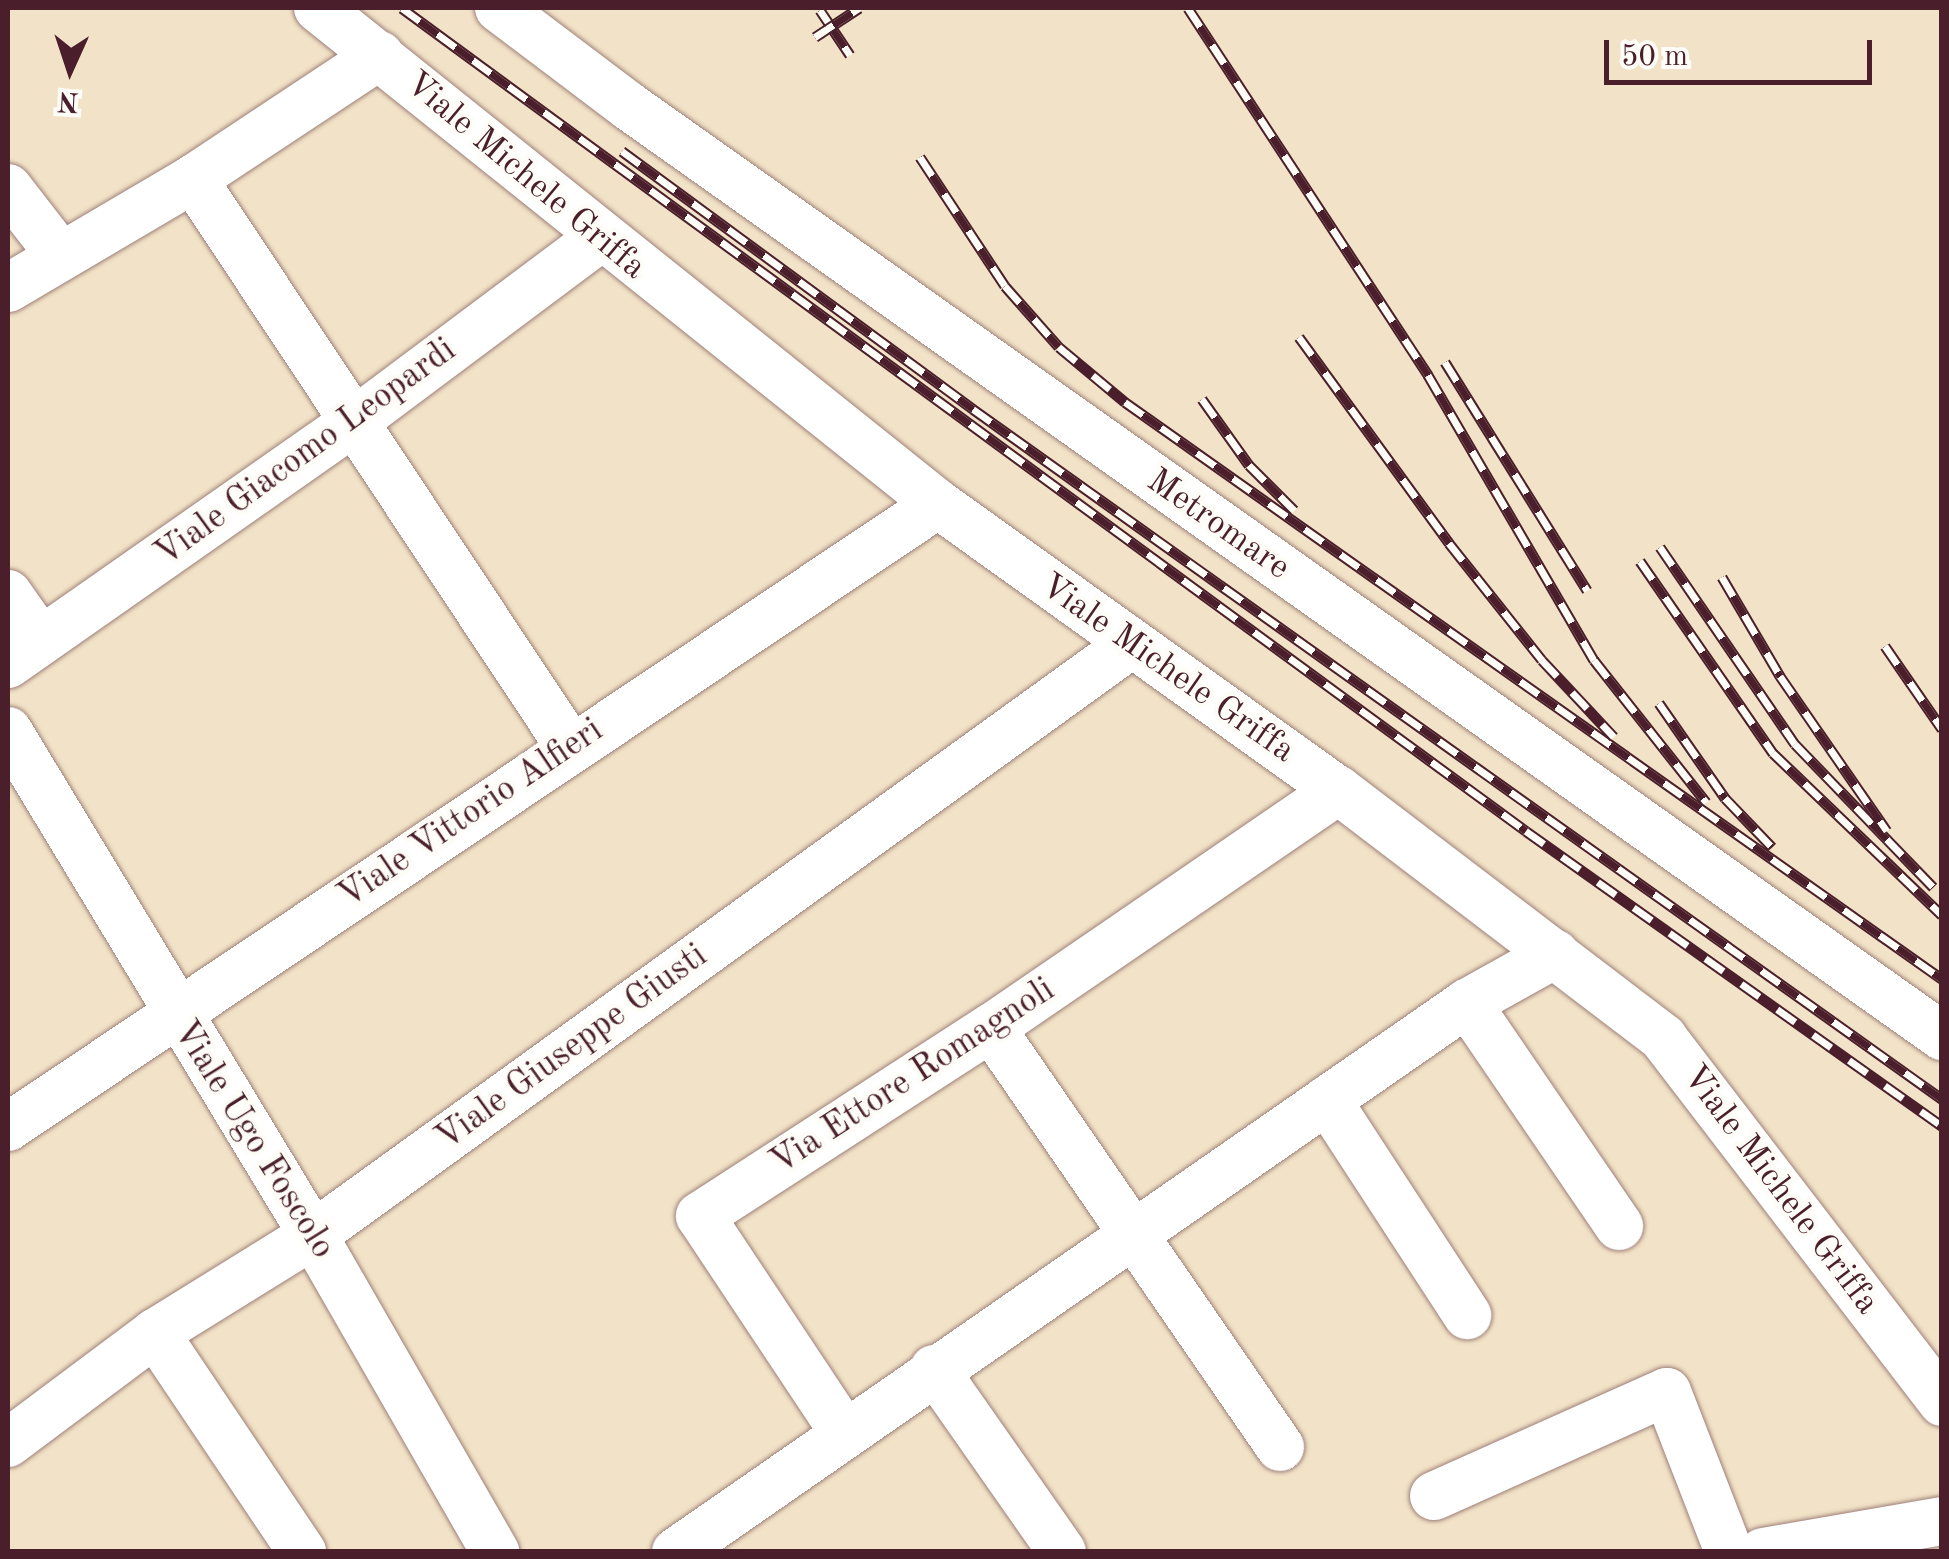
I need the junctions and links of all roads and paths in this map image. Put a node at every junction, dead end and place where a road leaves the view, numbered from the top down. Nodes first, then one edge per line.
1 (318, 8) edge
2 (498, 8) edge
3 (380, 56) junction
4 (193, 179) junction
5 (8, 188) edge
6 (600, 237) junction
7 (60, 255) junction
8 (8, 288) edge
9 (355, 421) junction
10 (938, 504) junction
11 (8, 594) edge
12 (1130, 645) junction
13 (24, 652) edge
14 (8, 731) edge
15 (570, 747) junction
16 (1338, 790) junction
17 (1555, 954) junction
18 (1467, 1003) junction
19 (175, 1013) junction
20 (991, 1028) junction
21 (1942, 1036) edge
22 (1327, 1100) junction
23 (8, 1126) edge
24 (1619, 1226) dead end
25 (1133, 1232) junction
26 (313, 1234) junction
27 (1468, 1315) dead end
28 (154, 1333) junction
29 (934, 1368) junction
30 (1942, 1402) edge
31 (843, 1431) junction
32 (8, 1443) edge
33 (1280, 1447) dead end
34 (1434, 1496) dead end
35 (1942, 1521) edge
36 (302, 1552) edge
37 (495, 1552) edge
38 (676, 1552) edge
39 (1062, 1552) edge
40 (1728, 1552) edge
41 (1763, 1552) edge

1 - 3 street, Viale Michele Griffa
2 - 21 street, Metromare
3 - 4 street
3 - 6 street, Viale Michele Griffa
4 - 7 street
4 - 9 street
5 - 7 street
6 - 9 street, Viale Giacomo Leopardi
6 - 10 street, Viale Michele Griffa
7 - 8 street
9 - 13 street, Viale Giacomo Leopardi
9 - 15 street
10 - 12 street, Viale Michele Griffa
10 - 15 street, Viale Vittorio Alfieri
11 - 13 street
12 - 16 street, Viale Michele Griffa
12 - 26 street, Viale Giuseppe Giusti
14 - 19 street, Viale Ugo Foscolo
15 - 19 street, Viale Vittorio Alfieri
16 - 17 street, Viale Michele Griffa
16 - 20 street, Via Ettore Romagnoli
17 - 18 street
17 - 30 street, Viale Michele Griffa
18 - 22 street
18 - 24 street
19 - 23 street, Viale Vittorio Alfieri
19 - 26 street, Viale Ugo Foscolo
20 - 25 street
20 - 31 street, Via Ettore Romagnoli
22 - 25 street
22 - 27 street
25 - 29 street
25 - 33 street
26 - 28 street, Viale Giuseppe Giusti
26 - 37 street, Viale Ugo Foscolo
28 - 32 street, Viale Giuseppe Giusti
28 - 36 street
29 - 31 street
29 - 39 street
31 - 38 street
34 - 40 street
35 - 41 street

